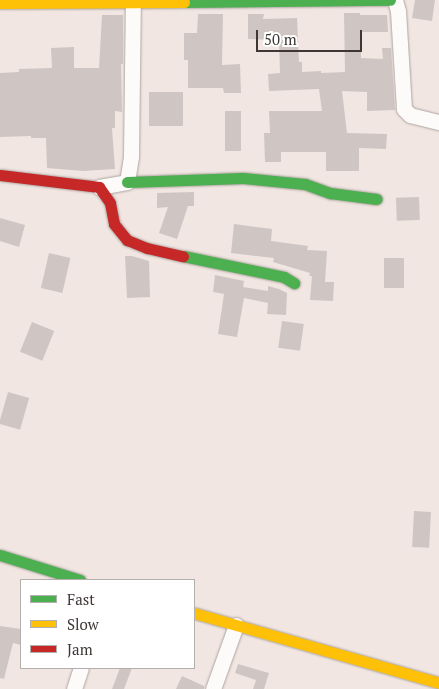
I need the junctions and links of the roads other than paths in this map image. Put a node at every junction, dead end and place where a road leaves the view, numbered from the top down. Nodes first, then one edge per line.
1 (390, 0) edge
2 (394, 0) edge
3 (0, 3) edge
4 (133, 3) junction
5 (439, 122) edge
6 (0, 175) edge
7 (127, 182) junction
8 (99, 186) junction
9 (377, 199) dead end
10 (294, 284) dead end
11 (0, 555) edge
12 (77, 579) edge
13 (195, 613) edge
14 (236, 625) junction
15 (81, 669) edge
16 (439, 683) edge
17 (74, 689) edge
18 (213, 689) edge

1 - 4 street
2 - 5 street
3 - 4 street
4 - 7 street
6 - 8 street
7 - 8 street
7 - 9 street
8 - 10 street
11 - 12 street
13 - 14 street
14 - 16 street
14 - 18 street
15 - 17 street

